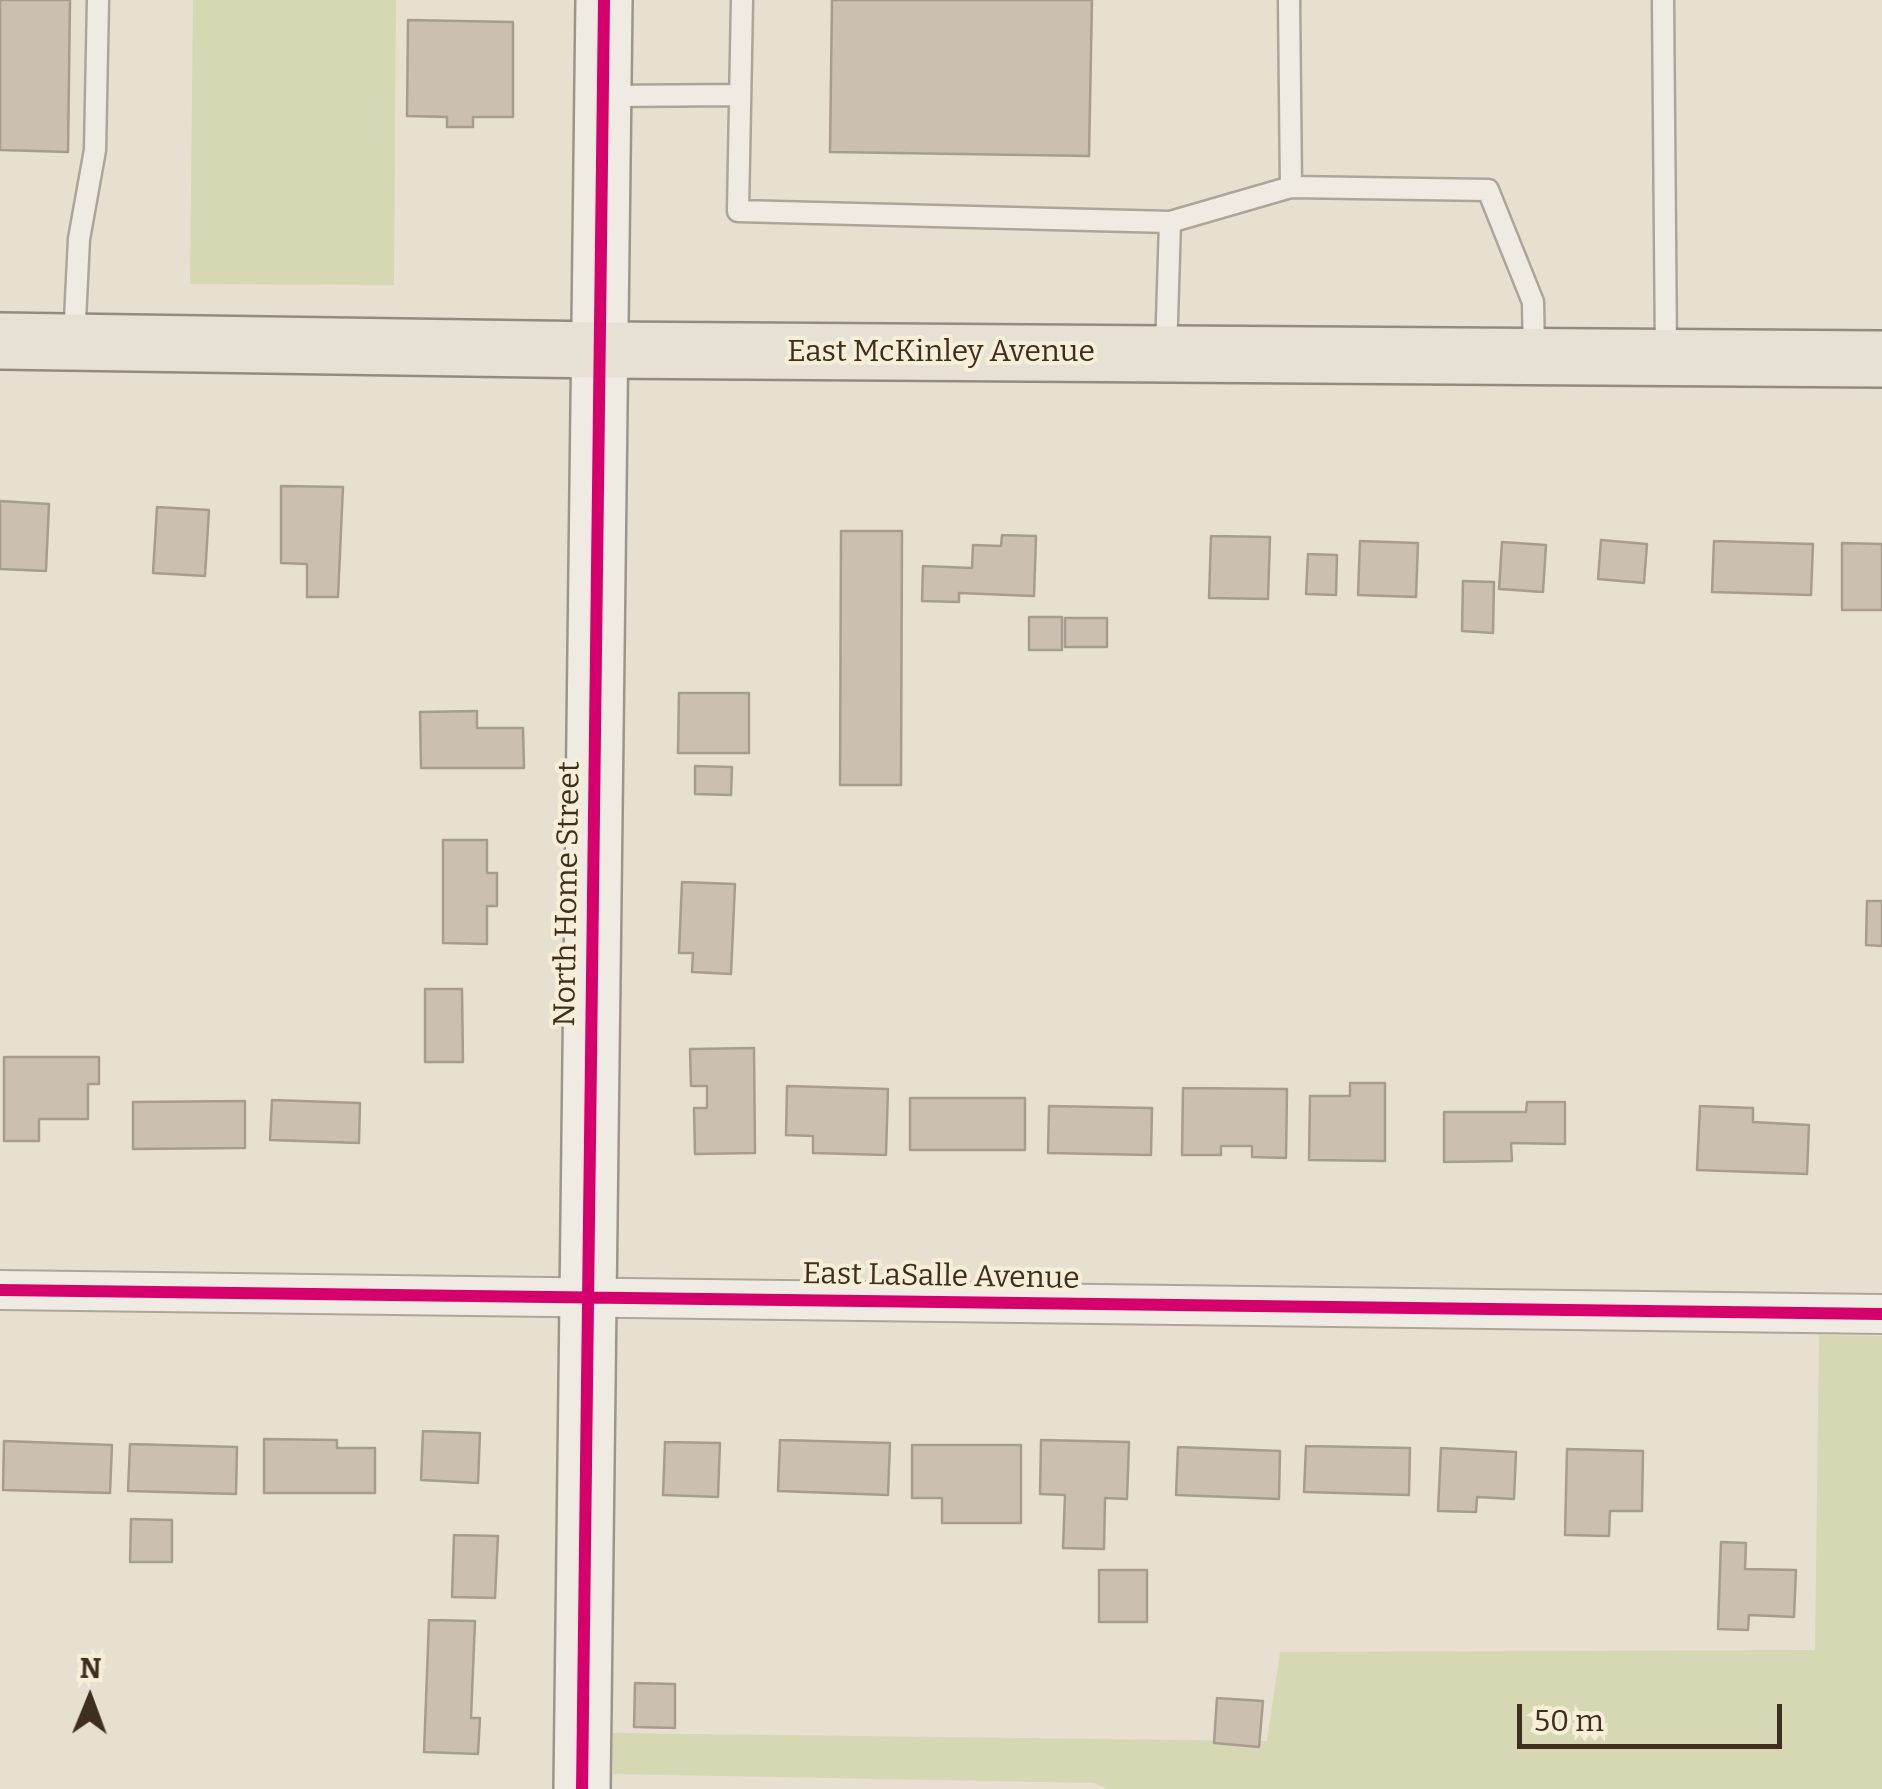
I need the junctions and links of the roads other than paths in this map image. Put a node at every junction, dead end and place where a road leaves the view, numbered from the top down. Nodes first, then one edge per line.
1 (98, 0) edge
2 (604, 0) edge
3 (742, 0) edge
4 (1288, 0) edge
5 (1663, 0) edge
6 (740, 95) junction
7 (604, 96) junction
8 (1291, 187) junction
9 (1170, 222) junction
10 (0, 341) edge
11 (74, 342) junction
12 (602, 350) junction
13 (1166, 354) junction
14 (1534, 357) junction
15 (1666, 358) junction
16 (1882, 359) edge
17 (0, 1290) edge
18 (588, 1297) junction
19 (1882, 1314) edge
20 (582, 1789) edge

1 - 11 lane
2 - 7 street, North Home Street
3 - 6 lane
4 - 8 lane
5 - 15 lane
6 - 7 lane
6 - 9 lane
7 - 12 street, North Home Street
8 - 9 lane
8 - 14 lane
9 - 13 lane
10 - 11 main road, East McKinley Avenue
11 - 12 main road, East McKinley Avenue
12 - 13 main road, East McKinley Avenue
12 - 18 street, North Home Street
13 - 14 main road, East McKinley Avenue
14 - 15 main road, East McKinley Avenue
15 - 16 main road, East McKinley Avenue
17 - 18 street, East LaSalle Avenue
18 - 19 street, East LaSalle Avenue
18 - 20 street, North Home Street

